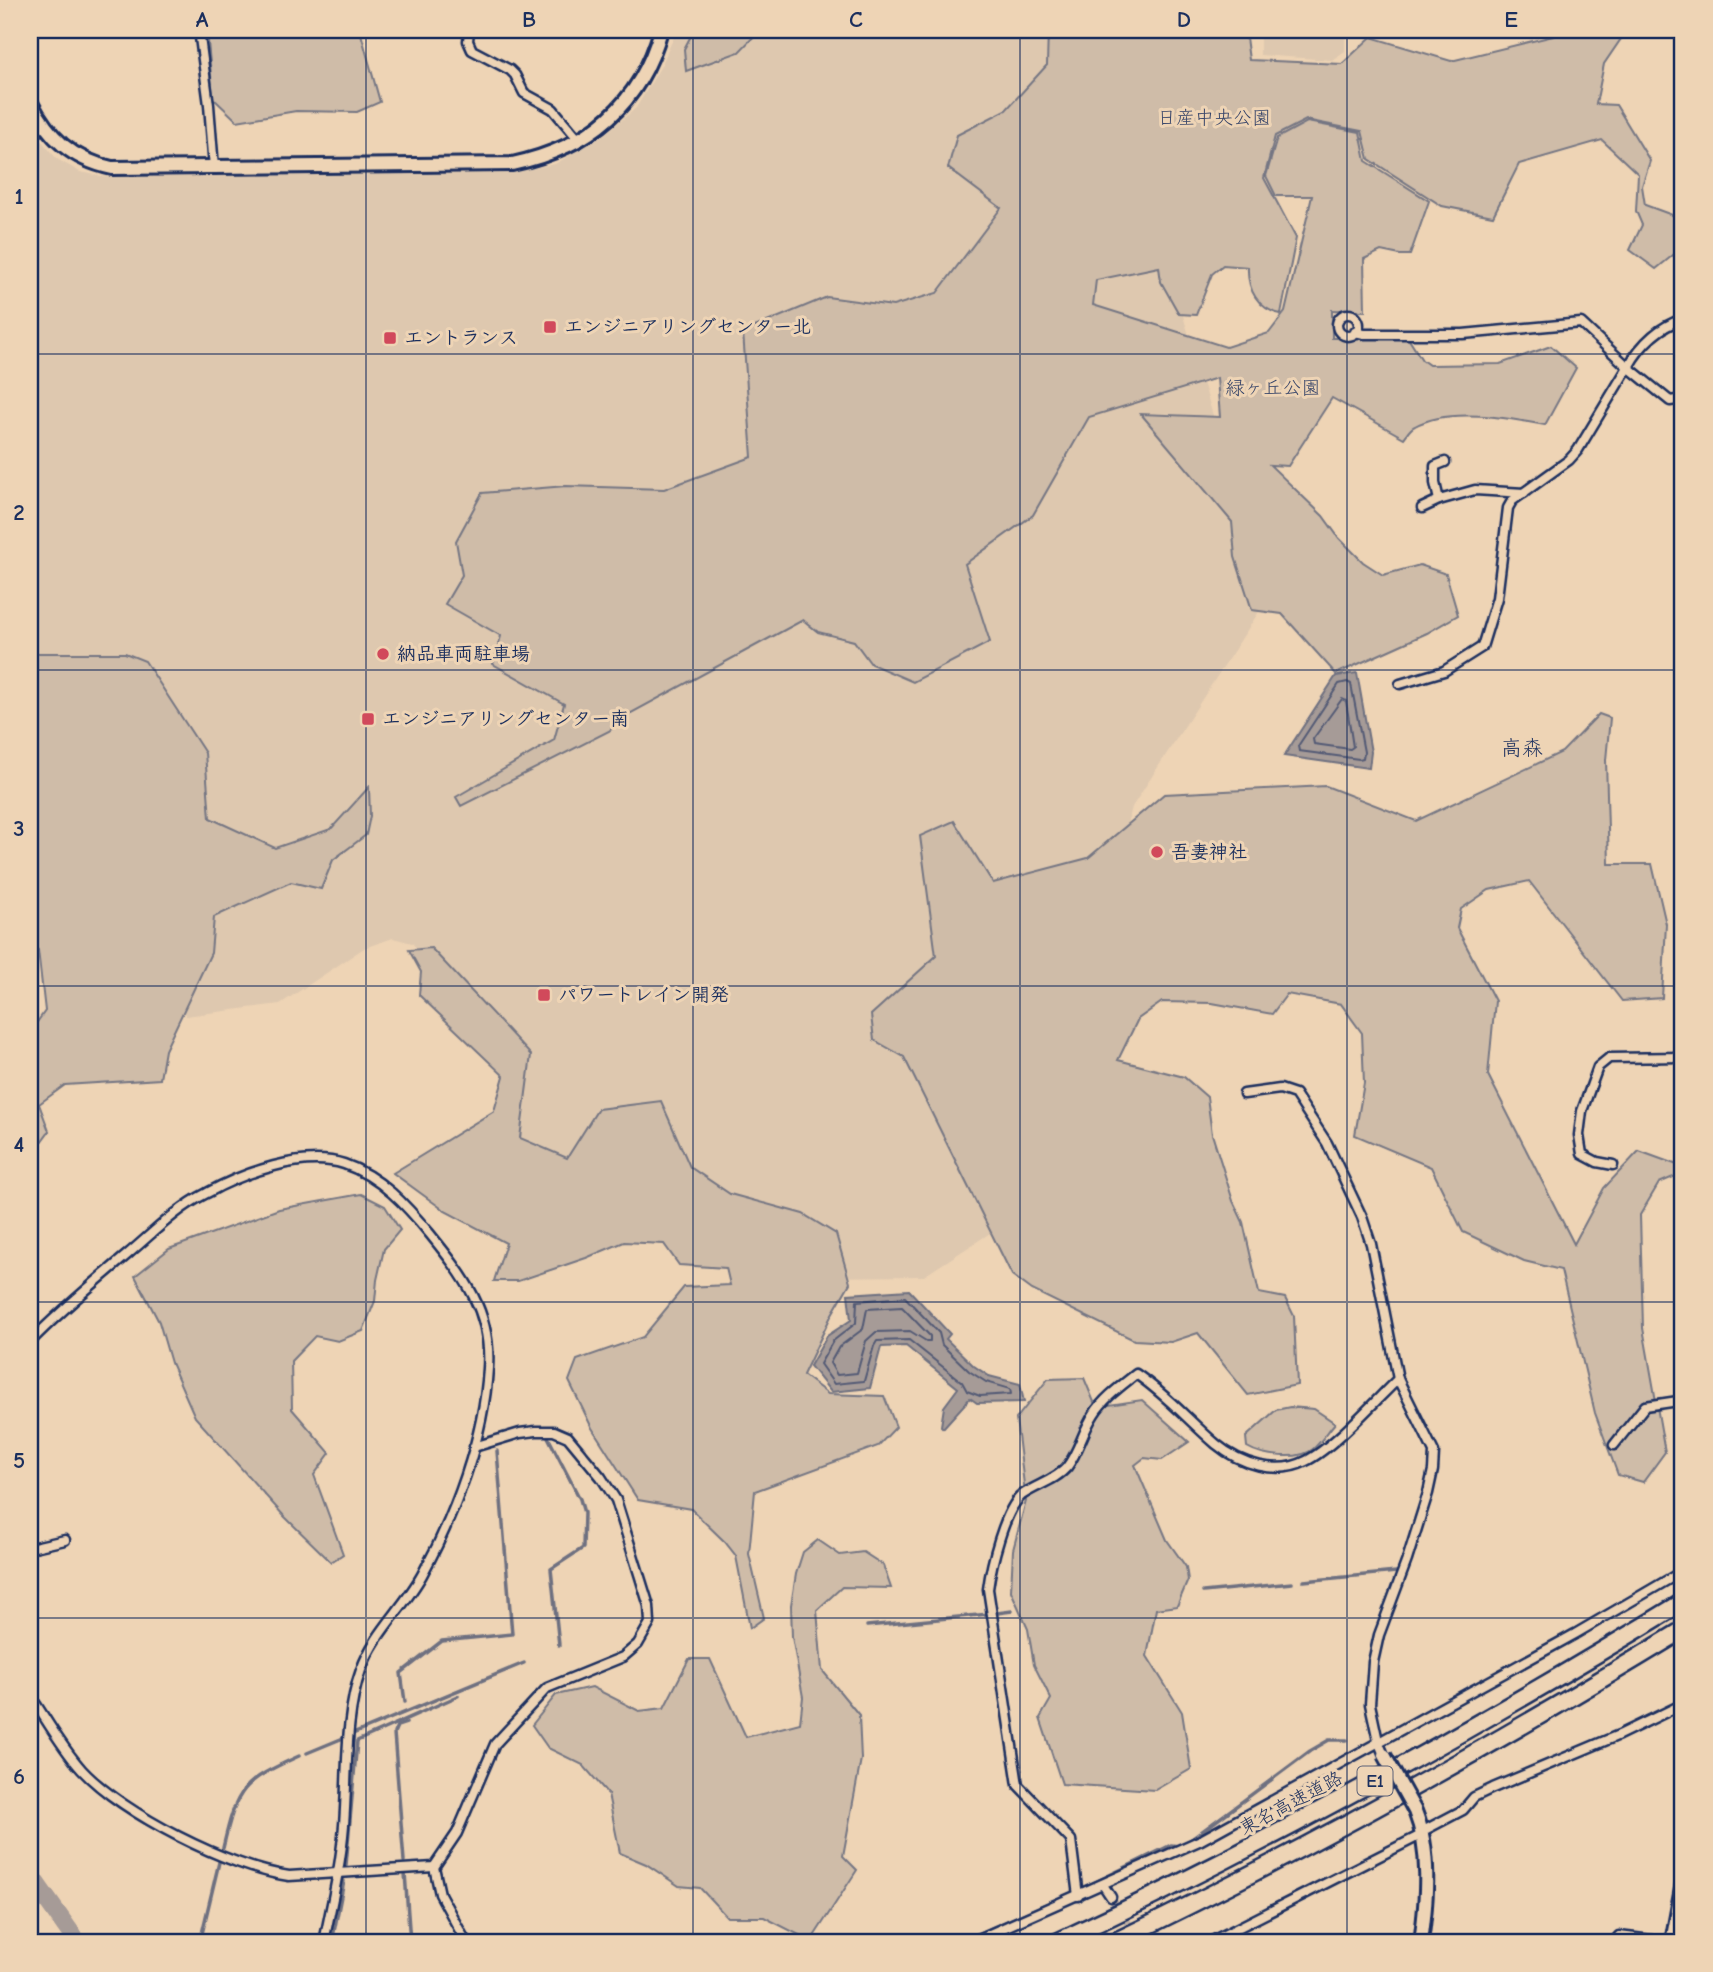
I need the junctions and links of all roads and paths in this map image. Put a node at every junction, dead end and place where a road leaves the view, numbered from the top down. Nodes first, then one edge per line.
1 (199, 30) edge
2 (469, 30) edge
3 (662, 30) edge
4 (30, 101) edge
5 (579, 140) junction
6 (214, 168) junction
7 (1683, 318) edge
8 (1355, 332) dead end
9 (1628, 367) junction
10 (1683, 399) edge
11 (1445, 462) dead end
12 (1524, 493) junction
13 (1439, 500) junction
14 (1422, 508) dead end
15 (1400, 684) dead end
16 (1683, 1057) edge
17 (1244, 1094) dead end
18 (1613, 1165) dead end
19 (30, 1342) edge
20 (1398, 1379) junction
21 (1683, 1402) edge
22 (1614, 1445) dead end
23 (474, 1447) junction
24 (65, 1540) dead end
25 (30, 1548) edge
26 (1683, 1571) edge
27 (1683, 1602) edge
28 (1683, 1630) edge
29 (30, 1695) edge
30 (1683, 1704) edge
31 (1378, 1741) junction
32 (1384, 1755) joint
33 (1423, 1832) junction
34 (434, 1867) junction
35 (338, 1873) junction
36 (1683, 1883) edge
37 (1103, 1885) junction
38 (1078, 1896) junction
39 (1111, 1897) tunnel mouth
40 (1230, 1932) junction
41 (324, 1942) edge
42 (466, 1942) edge
43 (972, 1942) edge
44 (1057, 1942) edge
45 (1114, 1942) edge
46 (1210, 1942) edge
47 (1229, 1942) edge
48 (1421, 1942) edge
49 (1614, 1942) edge
50 (1670, 1942) edge

1 - 6 street
2 - 5 street
3 - 5 street
4 - 6 street
5 - 6 street
7 - 9 street
8 - 9 street
9 - 10 street
9 - 12 street
11 - 13 street
12 - 13 street
12 - 15 street
13 - 14 street
16 - 18 street
17 - 20 street
19 - 23 street
20 - 31 street
20 - 38 street
21 - 22 street
23 - 34 street
23 - 35 street
24 - 25 street
26 - 31 street
27 - 44 highway, 東名高速道路 / E1
28 - 45 highway, E1
29 - 35 street
30 - 33 street
31 - 32 street
31 - 37 street
32 - 33 street, bridge
33 - 40 street
33 - 48 street
34 - 35 street
34 - 42 street
35 - 41 street
36 - 50 street
37 - 38 street
37 - 39 street
38 - 43 street
40 - 46 street
40 - 47 street
49 - 50 street

